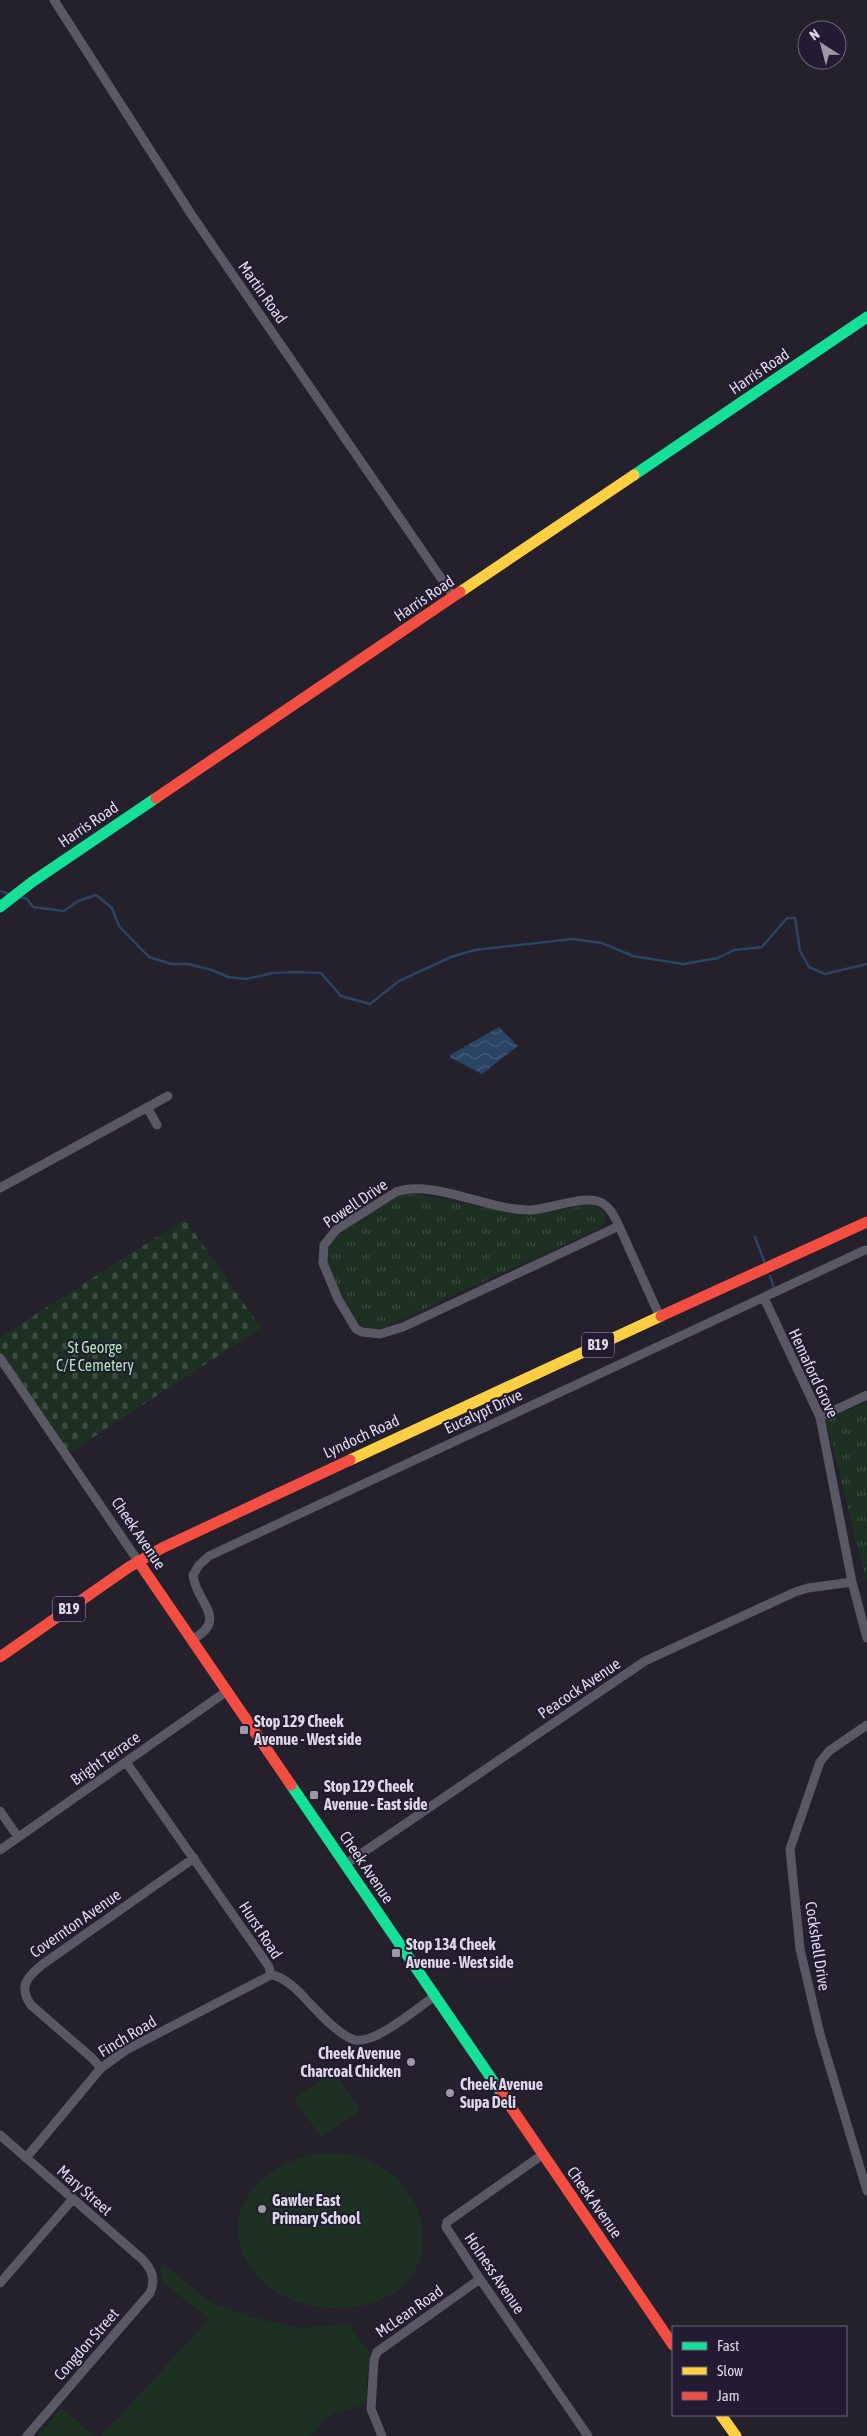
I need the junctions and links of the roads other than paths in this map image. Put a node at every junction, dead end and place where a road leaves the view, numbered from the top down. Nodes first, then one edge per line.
1 (54, 0) edge
2 (867, 317) edge
3 (454, 597) junction
4 (0, 907) edge
5 (168, 1096) dead end
6 (147, 1107) junction
7 (157, 1125) dead end
8 (0, 1188) edge
9 (867, 1222) edge
10 (619, 1226) junction
11 (865, 1250) dead end
12 (764, 1298) junction
13 (660, 1317) junction
14 (0, 1358) edge
15 (867, 1395) edge
16 (820, 1417) junction
17 (138, 1561) junction
18 (852, 1582) junction
19 (867, 1638) edge
20 (192, 1640) junction
21 (0, 1657) edge
22 (227, 1691) junction
23 (867, 1725) edge
24 (126, 1762) junction
25 (0, 1811) edge
26 (18, 1837) junction
27 (0, 1850) edge
28 (194, 1858) junction
29 (346, 1864) junction
30 (271, 1975) junction
31 (434, 1996) junction
32 (100, 2068) junction
33 (0, 2135) edge
34 (542, 2155) junction
35 (26, 2158) junction
36 (867, 2192) edge
37 (72, 2200) junction
38 (150, 2267) joint
39 (480, 2280) junction
40 (0, 2283) edge
41 (672, 2344) edge
42 (722, 2416) edge
43 (27, 2436) edge
44 (382, 2436) edge
45 (588, 2436) edge
46 (736, 2436) edge

1 - 3 street, Martin Road
2 - 3 street, Harris Road
3 - 4 street, Harris Road
5 - 6 street
6 - 7 street
6 - 8 street
9 - 13 street, Lyndoch Road / B19
10 - 10 street, Powell Drive
10 - 13 street, Powell Drive
11 - 12 street, Eucalypt Drive
12 - 16 street, Hemaford Grove
12 - 20 street, Eucalypt Drive
13 - 17 street, Lyndoch Road / B19
14 - 17 street, Cheek Avenue
15 - 16 street
16 - 18 street, Hemaford Grove
17 - 20 street, Cheek Avenue
17 - 21 street, Lyndoch Road / B19
18 - 19 street, Hemaford Grove
18 - 29 street, Peacock Avenue
20 - 22 street, Cheek Avenue
22 - 24 street, Bright Terrace
22 - 29 street, Cheek Avenue
23 - 36 street, Cockshell Drive
24 - 26 street, Bright Terrace
24 - 28 street, Hurst Road
25 - 26 street
26 - 27 street, Bright Terrace
28 - 30 street, Hurst Road
28 - 32 street, Covernton Avenue
29 - 31 street, Cheek Avenue
30 - 31 street, Hurst Road
30 - 32 street, Finch Road
31 - 34 street, Cheek Avenue
32 - 35 street, Finch Road
33 - 35 street, Mary Street
34 - 39 street, Holness Avenue
34 - 41 street, Cheek Avenue
35 - 37 street, Mary Street
37 - 38 street, Mary Street
37 - 40 street
38 - 43 street, Congdon Street
39 - 44 street, McLean Road
39 - 45 street, Holness Avenue
42 - 46 street

